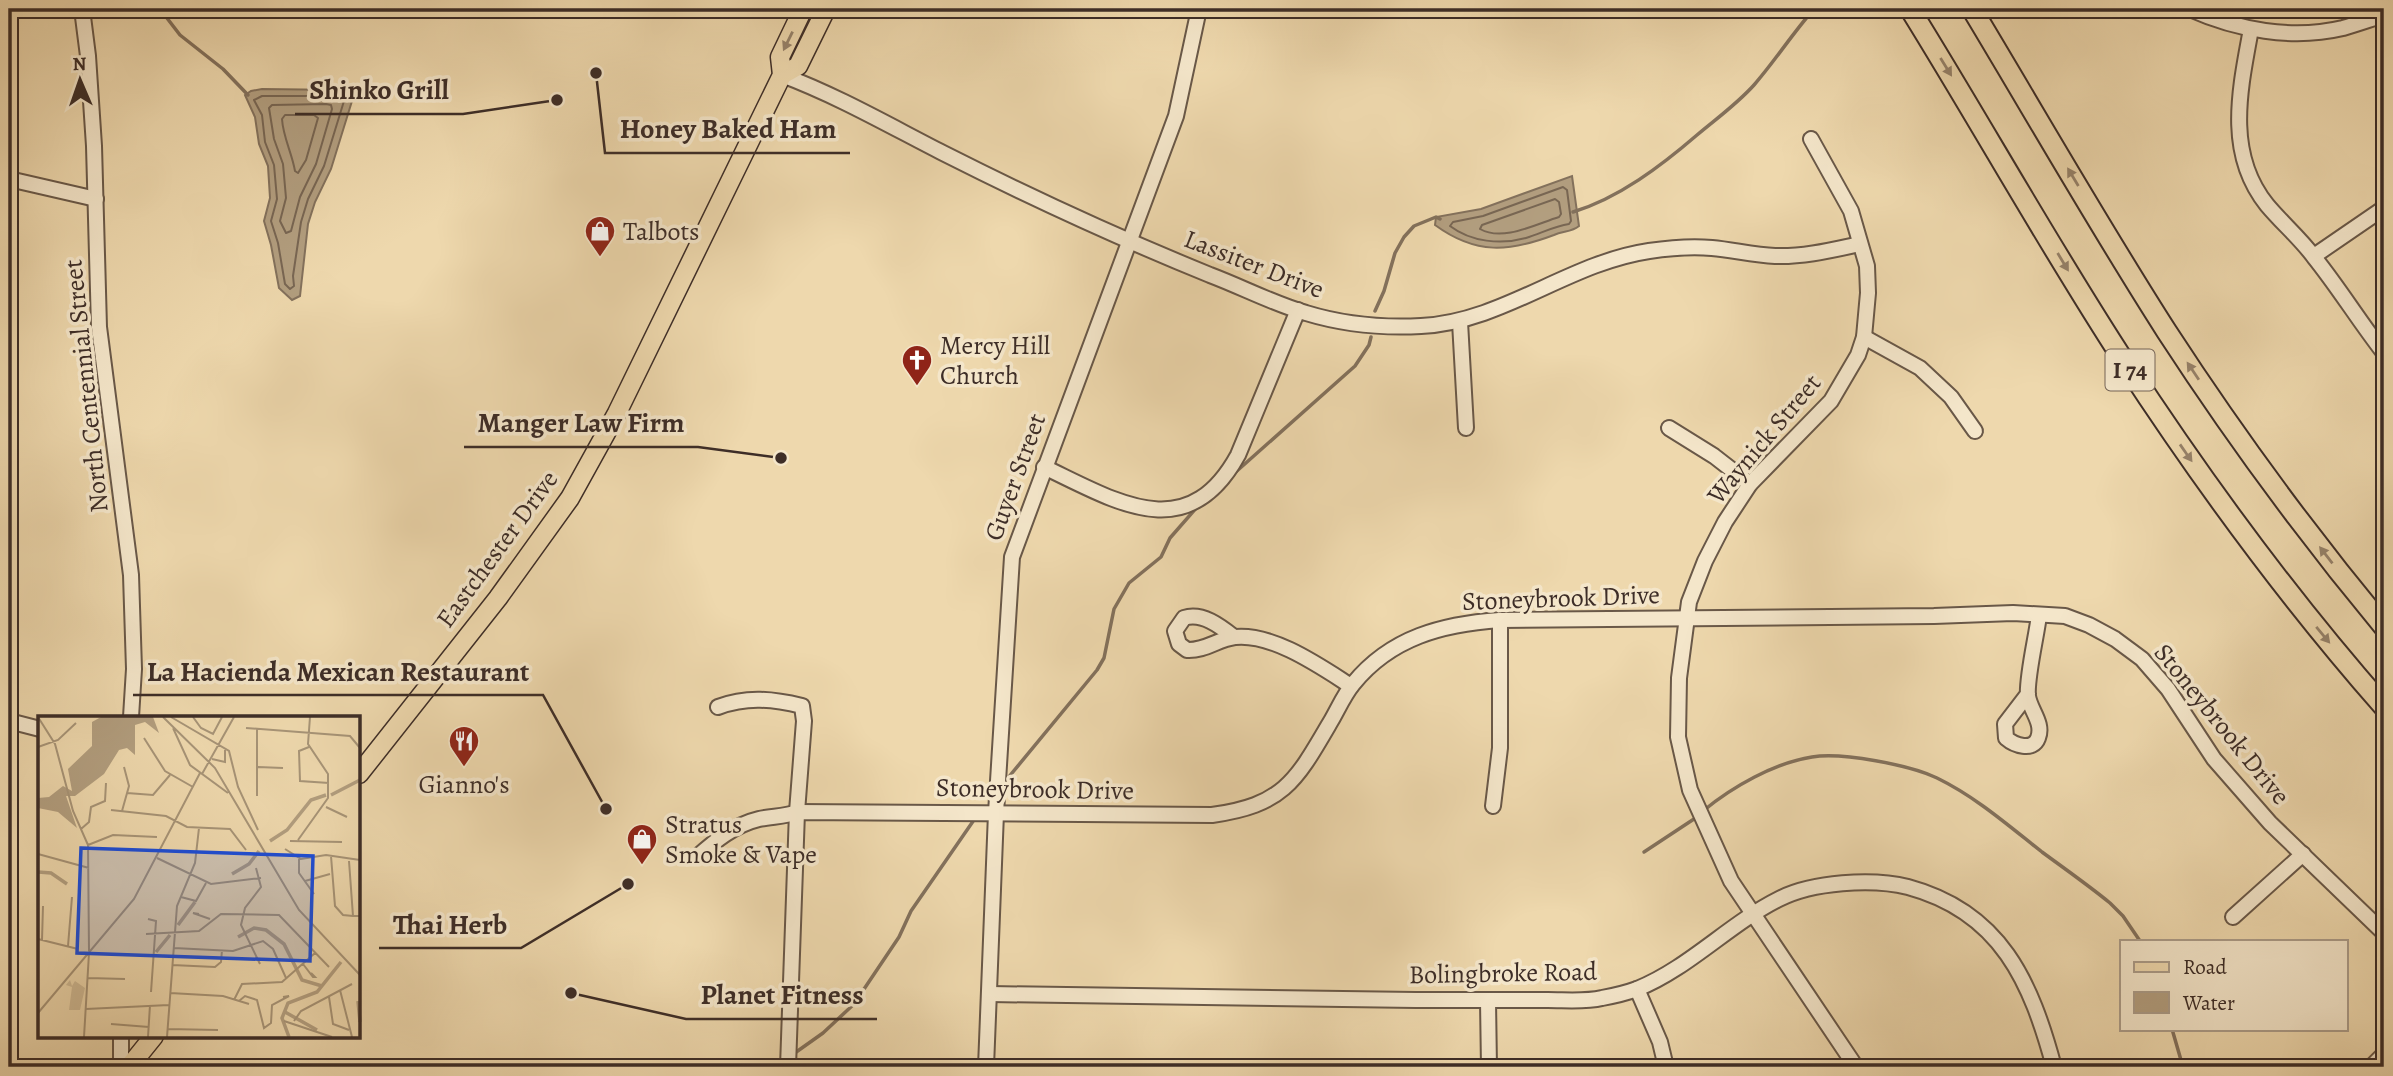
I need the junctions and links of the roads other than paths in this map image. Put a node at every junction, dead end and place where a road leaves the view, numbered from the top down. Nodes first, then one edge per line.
1 (82, 9) edge
2 (803, 9) edge
3 (826, 9) edge
4 (1199, 9) edge
5 (1910, 9) edge
6 (1972, 9) edge
7 (2190, 9) edge
8 (2384, 15) edge
9 (2251, 29) junction
10 (782, 75) junction
11 (1811, 139) dead end
12 (9, 179) edge
13 (96, 199) junction
14 (2384, 208) edge
15 (1129, 242) junction
16 (1860, 244) junction
17 (2314, 256) junction
18 (1298, 310) junction
19 (1460, 322) junction
20 (1864, 337) junction
21 (2384, 353) edge
22 (1466, 428) dead end
23 (1669, 428) dead end
24 (1975, 431) dead end
25 (1044, 467) junction
26 (1750, 484) junction
27 (2039, 615) junction
28 (1687, 618) junction
29 (1500, 620) junction
30 (2384, 627) edge
31 (1234, 637) dead end
32 (1351, 686) junction
33 (2028, 694) dead end
34 (718, 707) dead end
35 (2384, 707) edge
36 (131, 716) edge
37 (9, 721) edge
38 (38, 728) edge
39 (360, 773) edge
40 (1493, 806) dead end
41 (797, 812) junction
42 (996, 813) junction
43 (2303, 854) junction
44 (697, 857) dead end
45 (1753, 915) junction
46 (2233, 917) dead end
47 (2384, 933) edge
48 (1637, 989) junction
49 (990, 994) junction
50 (1488, 1000) junction
51 (121, 1038) edge
52 (152, 1038) edge
53 (2384, 1054) edge
54 (121, 1067) edge
55 (129, 1067) edge
56 (788, 1067) edge
57 (986, 1067) edge
58 (1489, 1067) edge
59 (1666, 1067) edge
60 (1856, 1067) edge
61 (2054, 1067) edge
62 (2371, 1067) edge

1 - 13 street, North Centennial Street
2 -> 10 main road, Eastchester Drive
3 - 10 main road, Eastchester Drive
4 - 15 street, Guyer Street
5 -> 35 highway, I 74
30 -> 6 highway, I 74
7 - 9 street
8 - 9 street
9 - 17 street
10 - 15 street, Lassiter Drive
10 - 39 main road, Eastchester Drive
11 - 16 street, Waynick Street
12 - 13 street
13 - 36 street, North Centennial Street
14 - 17 street
15 - 18 street, Lassiter Drive
15 - 25 street, Guyer Street
16 - 19 street, Lassiter Drive
16 - 20 street, Waynick Street
17 - 21 street
18 - 19 street, Lassiter Drive
18 - 25 street
19 - 22 street
20 - 24 street
20 - 26 street, Waynick Street
23 - 26 street
25 - 42 street, Guyer Street
26 - 28 street, Waynick Street
27 - 28 street, Stoneybrook Drive
27 - 33 street
27 - 43 street, Stoneybrook Drive
28 - 29 street, Stoneybrook Drive
28 - 45 street, Waynick Street
29 - 32 street, Stoneybrook Drive
29 - 40 street
31 - 32 street
32 - 42 street, Stoneybrook Drive
34 - 41 street
37 - 38 street
41 - 42 street, Stoneybrook Drive
41 - 44 street, Stoneybrook Drive
41 - 56 street
42 - 49 street, Guyer Street
43 - 46 street
43 - 47 street, Stoneybrook Drive
45 - 48 street, Bolingbroke Road
45 - 60 street, Waynick Street
45 - 61 street, Bolingbroke Road
48 - 50 street, Bolingbroke Road
48 - 59 street
49 - 50 street, Bolingbroke Road
49 - 57 street, Guyer Street
50 - 58 street
51 - 54 street
52 - 55 main road
53 - 62 street

